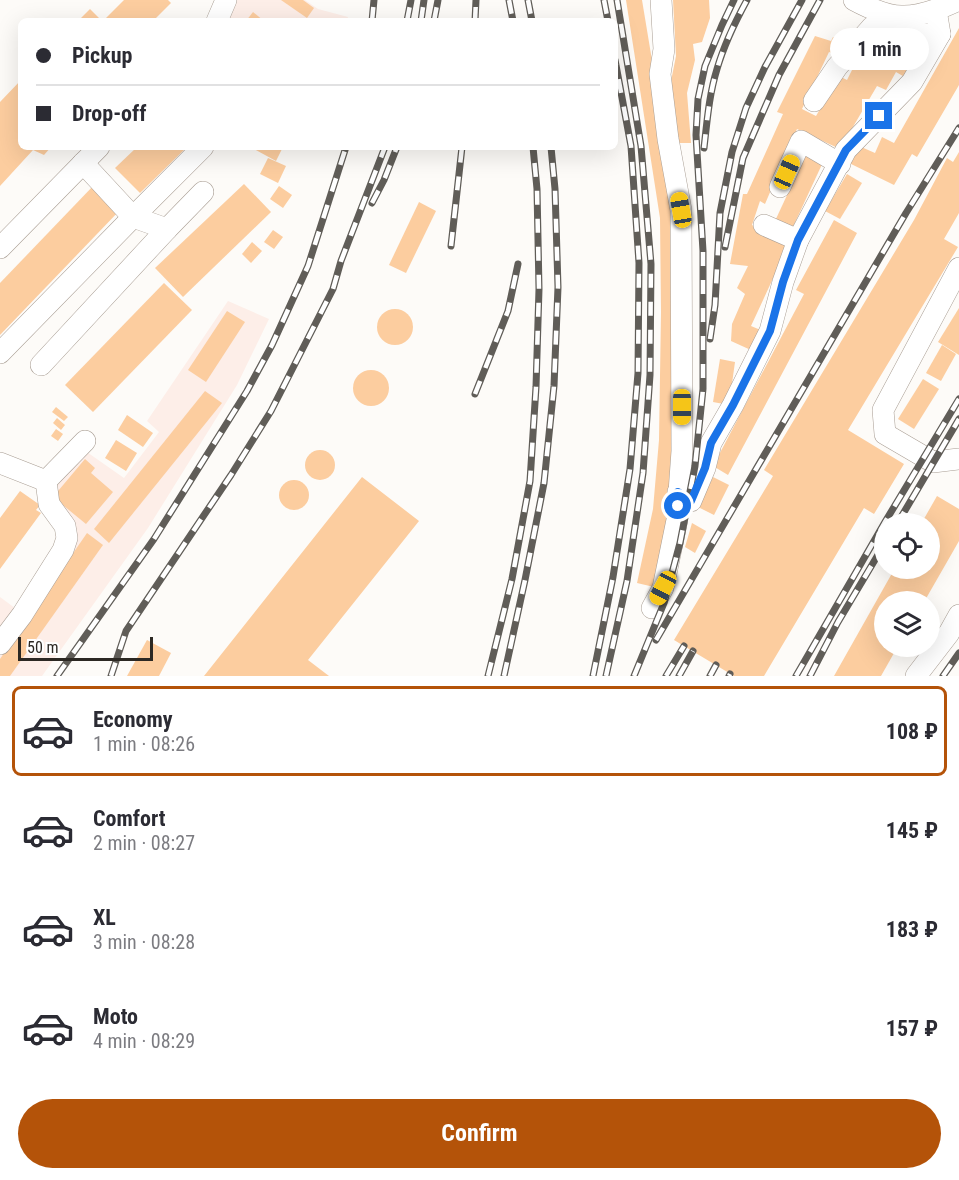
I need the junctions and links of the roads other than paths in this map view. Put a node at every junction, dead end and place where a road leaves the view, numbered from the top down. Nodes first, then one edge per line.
1 (226, 0) edge
2 (661, 0) edge
3 (854, 0) edge
4 (959, 0) edge
5 (936, 10) junction
6 (218, 18) edge
7 (940, 34) junction
8 (814, 101) dead end
9 (96, 150) edge
10 (200, 150) edge
11 (83, 163) junction
12 (840, 164) junction
13 (780, 187) dead end
14 (203, 192) dead end
15 (133, 217) junction
16 (764, 225) dead end
17 (167, 229) junction
18 (798, 240) junction
19 (0, 248) edge
20 (959, 268) edge
21 (0, 353) edge
22 (41, 365) dead end
23 (85, 441) dead end
24 (959, 459) edge
25 (0, 464) edge
26 (46, 481) junction
27 (678, 492) junction
28 (652, 608) dead end
29 (959, 615) edge
30 (0, 644) edge
31 (916, 676) edge

1 - 6 street
2 - 27 street
3 - 5 street
4 - 5 street
5 - 7 street
7 - 8 street
7 - 12 street
9 - 11 street
10 - 15 street
11 - 15 street
11 - 19 street
12 - 13 street
12 - 18 street
14 - 17 street
15 - 17 street
15 - 21 street
16 - 18 street
17 - 22 street
18 - 27 street
20 - 24 street
23 - 26 street
25 - 26 street
26 - 30 street
27 - 28 street
29 - 31 street

